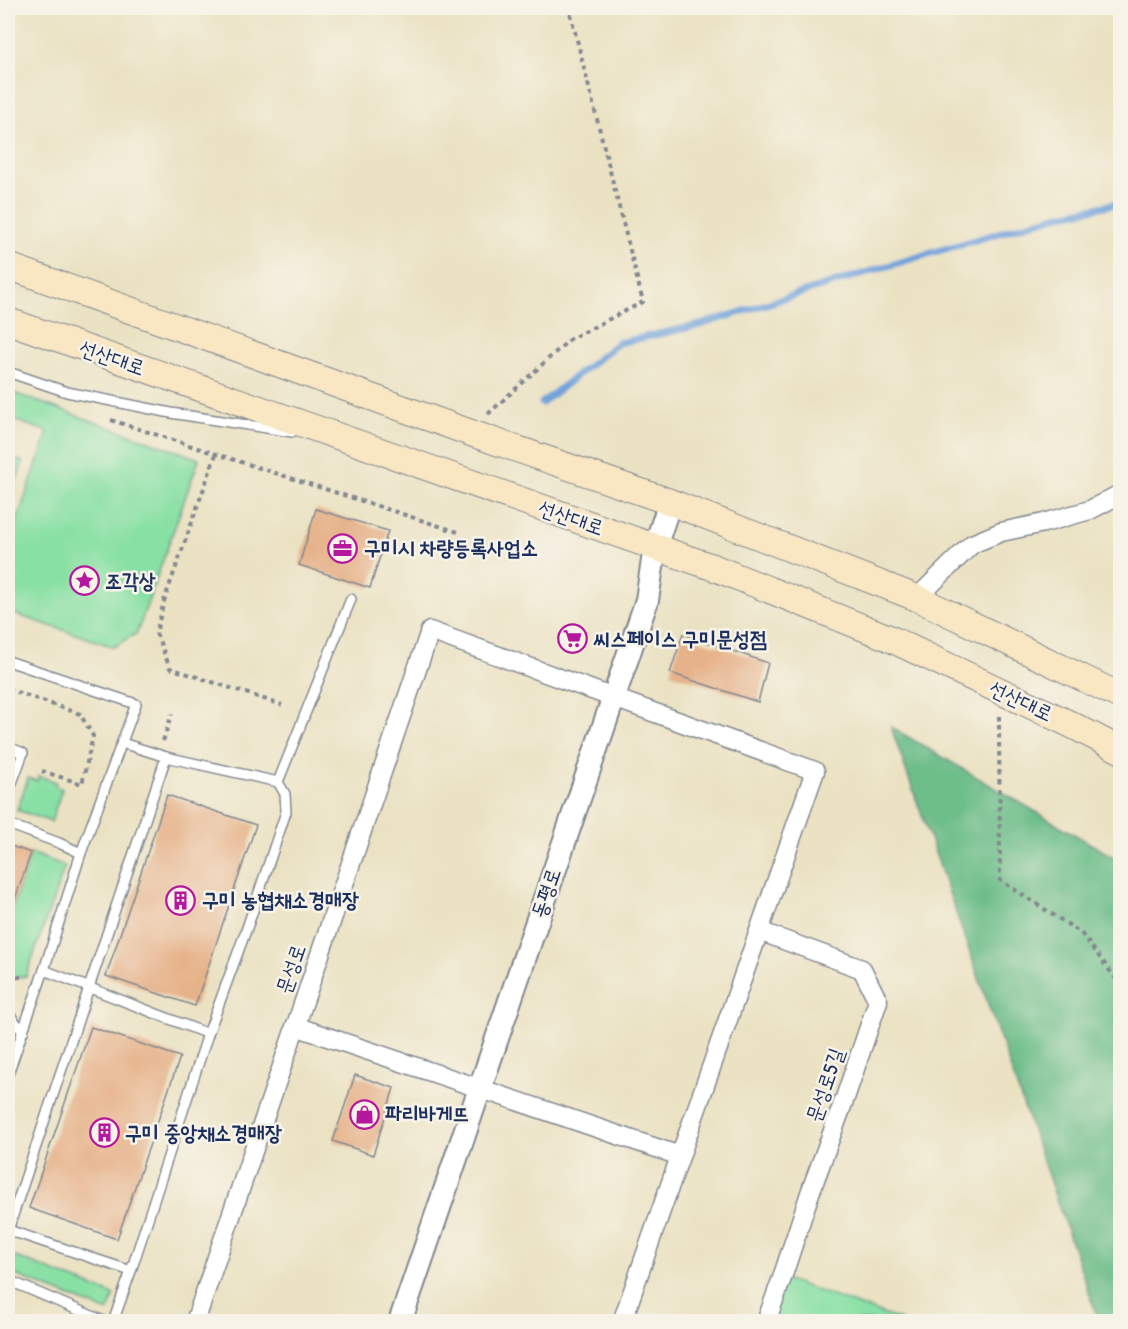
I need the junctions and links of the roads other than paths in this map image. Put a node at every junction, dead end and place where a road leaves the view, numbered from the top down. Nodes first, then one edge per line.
1 (8, 266) edge
2 (8, 321) edge
3 (8, 372) edge
4 (351, 441) junction
5 (1120, 494) edge
6 (670, 502) junction
7 (655, 548) junction
8 (917, 598) junction
9 (351, 599) dead end
10 (8, 661) edge
11 (1120, 696) edge
12 (613, 698) junction
13 (122, 743) junction
14 (8, 747) edge
15 (1120, 750) edge
16 (166, 756) junction
17 (278, 782) junction
18 (8, 794) edge
19 (8, 824) edge
20 (81, 853) junction
21 (759, 931) junction
22 (44, 970) junction
23 (89, 988) junction
24 (8, 1013) edge
25 (295, 1026) junction
26 (23, 1032) junction
27 (208, 1034) junction
28 (8, 1074) edge
29 (480, 1088) junction
30 (680, 1156) junction
31 (8, 1230) edge
32 (131, 1270) junction
33 (8, 1280) edge
34 (106, 1322) edge
35 (113, 1322) edge
36 (195, 1322) edge
37 (400, 1322) edge
38 (622, 1322) edge
39 (766, 1322) edge

1 - 6 main road
2 - 4 main road, 선산대로
3 - 4 lane
4 - 7 main road, 선산대로
5 - 8 street
6 - 7 street, 동평로
6 - 8 main road
7 - 12 street, 동평로
7 - 15 main road, 선산대로
8 - 11 main road
9 - 17 lane
10 - 13 lane
12 - 21 street
12 - 25 street, 문성로
12 - 29 street, 동평로
13 - 16 lane
13 - 20 lane
14 - 18 lane
16 - 17 lane
16 - 23 lane
17 - 27 lane
19 - 20 lane
20 - 22 lane
21 - 30 street
21 - 39 street, 문성로5길
22 - 23 lane
22 - 26 lane
23 - 27 lane
23 - 31 lane
24 - 26 lane
25 - 29 street
25 - 36 street, 문성로
26 - 28 lane
27 - 32 lane
29 - 30 street
29 - 37 street, 동평로
30 - 38 street
31 - 32 lane
32 - 35 lane
33 - 34 lane

